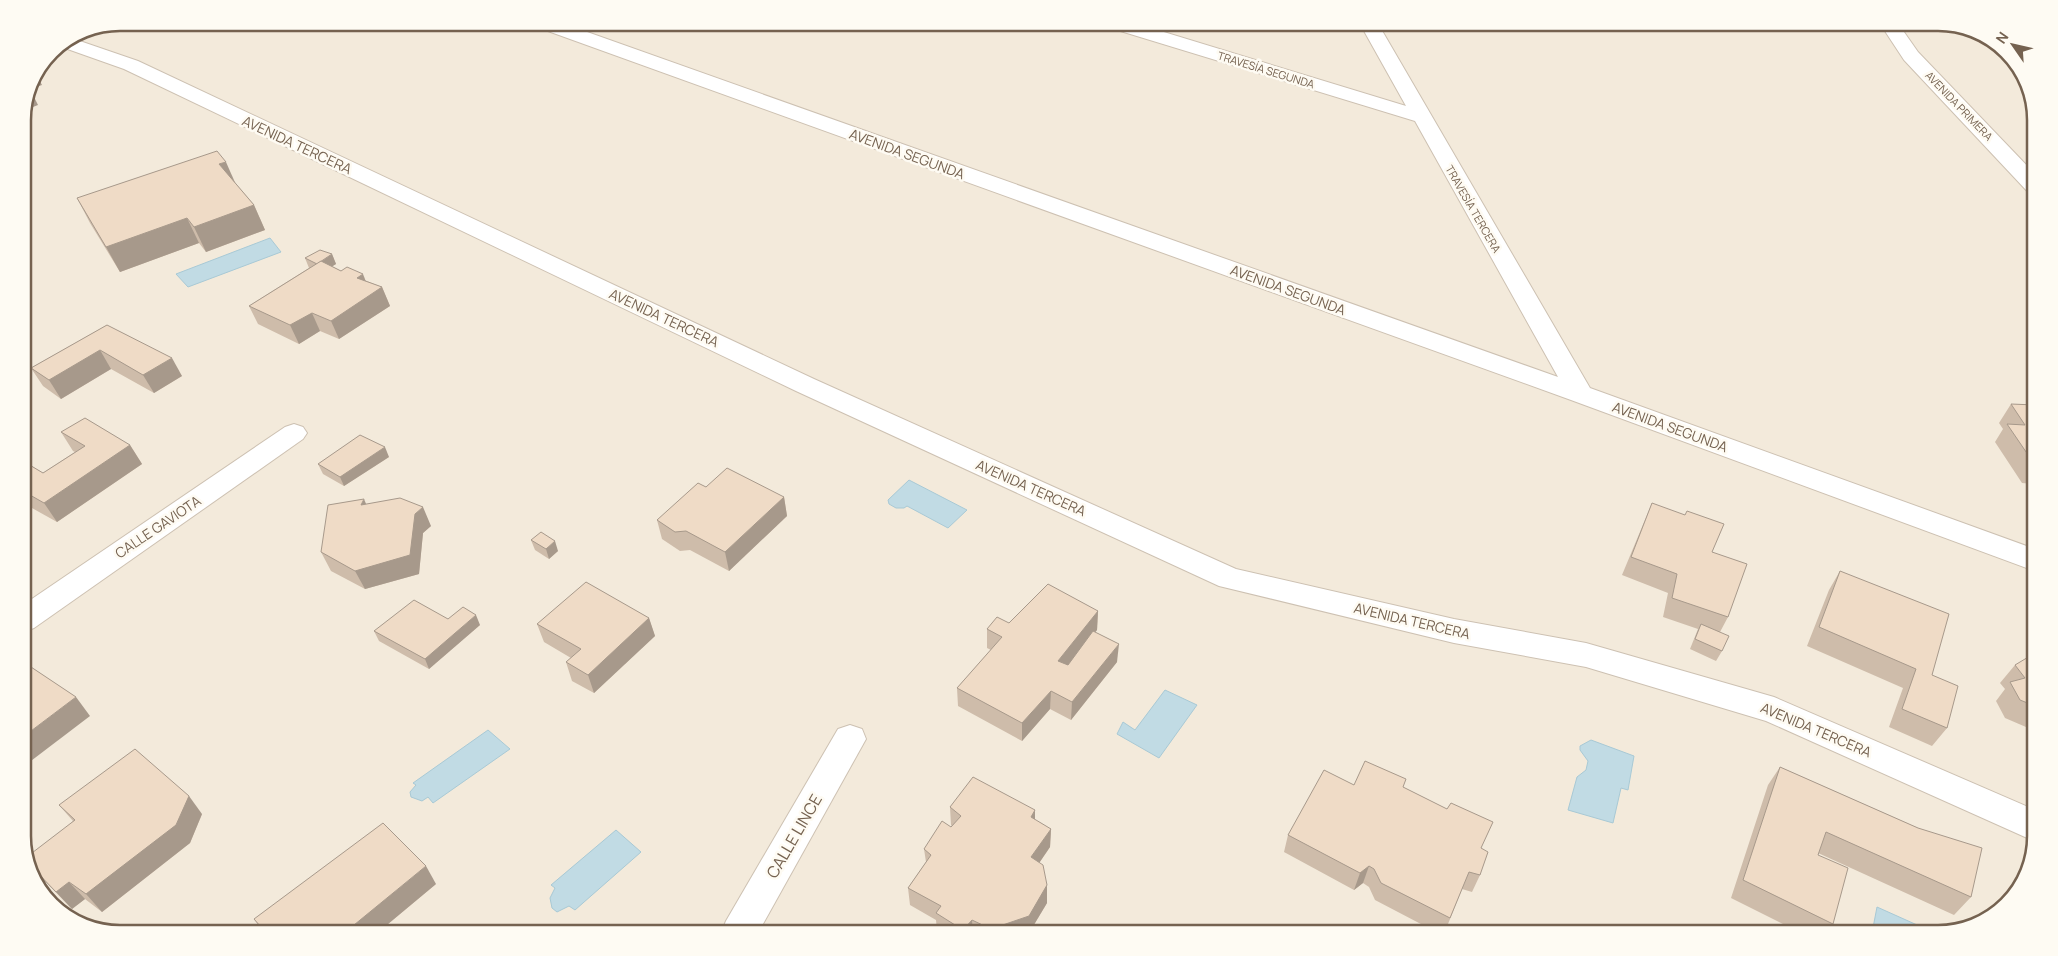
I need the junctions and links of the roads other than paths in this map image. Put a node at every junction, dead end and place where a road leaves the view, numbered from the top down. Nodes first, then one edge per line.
1 (565, 31) edge
2 (1139, 31) edge
3 (1373, 31) edge
4 (1894, 31) edge
5 (73, 45) edge
6 (1421, 118) junction
7 (2027, 178) edge
8 (1580, 394) junction
9 (294, 434) dead end
10 (2027, 557) edge
11 (31, 615) edge
12 (850, 739) dead end
13 (2027, 822) edge
14 (744, 925) edge

1 - 8 street, AVENIDA SEGUNDA
2 - 6 street, TRAVESÍA SEGUNDA
3 - 6 street, TRAVESÍA TERCERA
4 - 7 street, AVENIDA PRIMERA
5 - 13 street, AVENIDA TERCERA
6 - 8 street, TRAVESÍA TERCERA
8 - 10 street, AVENIDA SEGUNDA
9 - 11 street, CALLE GAVIOTA
12 - 14 street, CALLE LINCE

